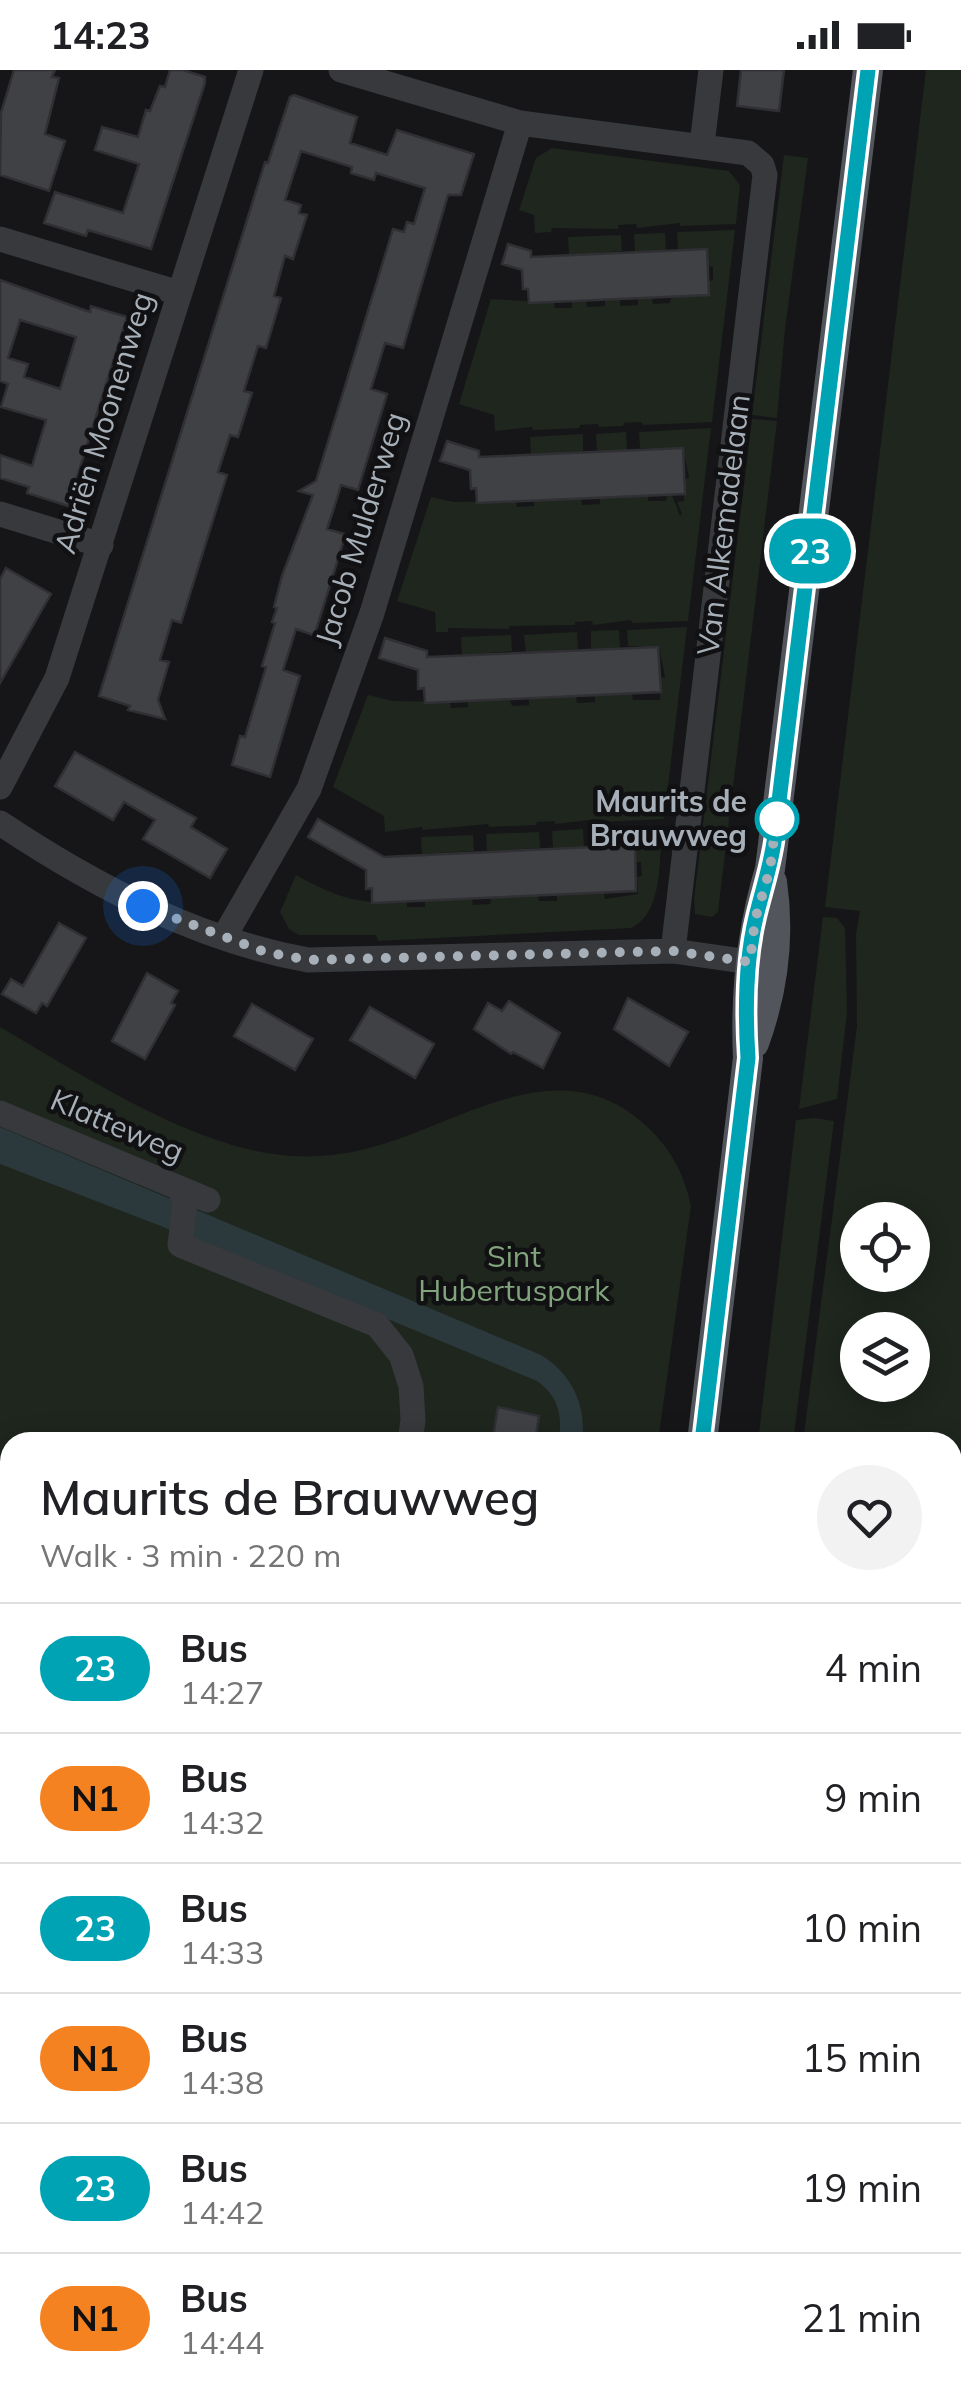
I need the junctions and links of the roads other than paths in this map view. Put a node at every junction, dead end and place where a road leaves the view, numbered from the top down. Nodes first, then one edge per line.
1 (251, 70) edge
2 (341, 70) edge
3 (711, 70) edge
4 (868, 70) edge
5 (520, 123) junction
6 (702, 145) junction
7 (0, 239) edge
8 (179, 293) junction
9 (0, 514) edge
10 (101, 544) junction
11 (0, 787) edge
12 (0, 823) edge
13 (770, 869) junction
14 (224, 938) junction
15 (673, 951) junction
16 (750, 962) junction
17 (748, 1058) junction
18 (0, 1112) edge
19 (411, 1432) edge
20 (703, 1432) edge

1 - 8 street, Adriën Moonenweg
2 - 5 street, Van Alkemadelaan
3 - 6 street
4 - 13 main road
5 - 6 street, Van Alkemadelaan
5 - 14 street, Jacob Mulderweg
6 - 15 street, Van Alkemadelaan
7 - 8 street
8 - 10 street, Adriën Moonenweg
9 - 10 street
10 - 11 street, Adriën Moonenweg
12 - 14 street
13 - 16 main road
13 - 17 main road
14 - 15 street
15 - 16 street
16 - 17 main road
17 - 20 main road
18 - 19 street, Klatteweg

